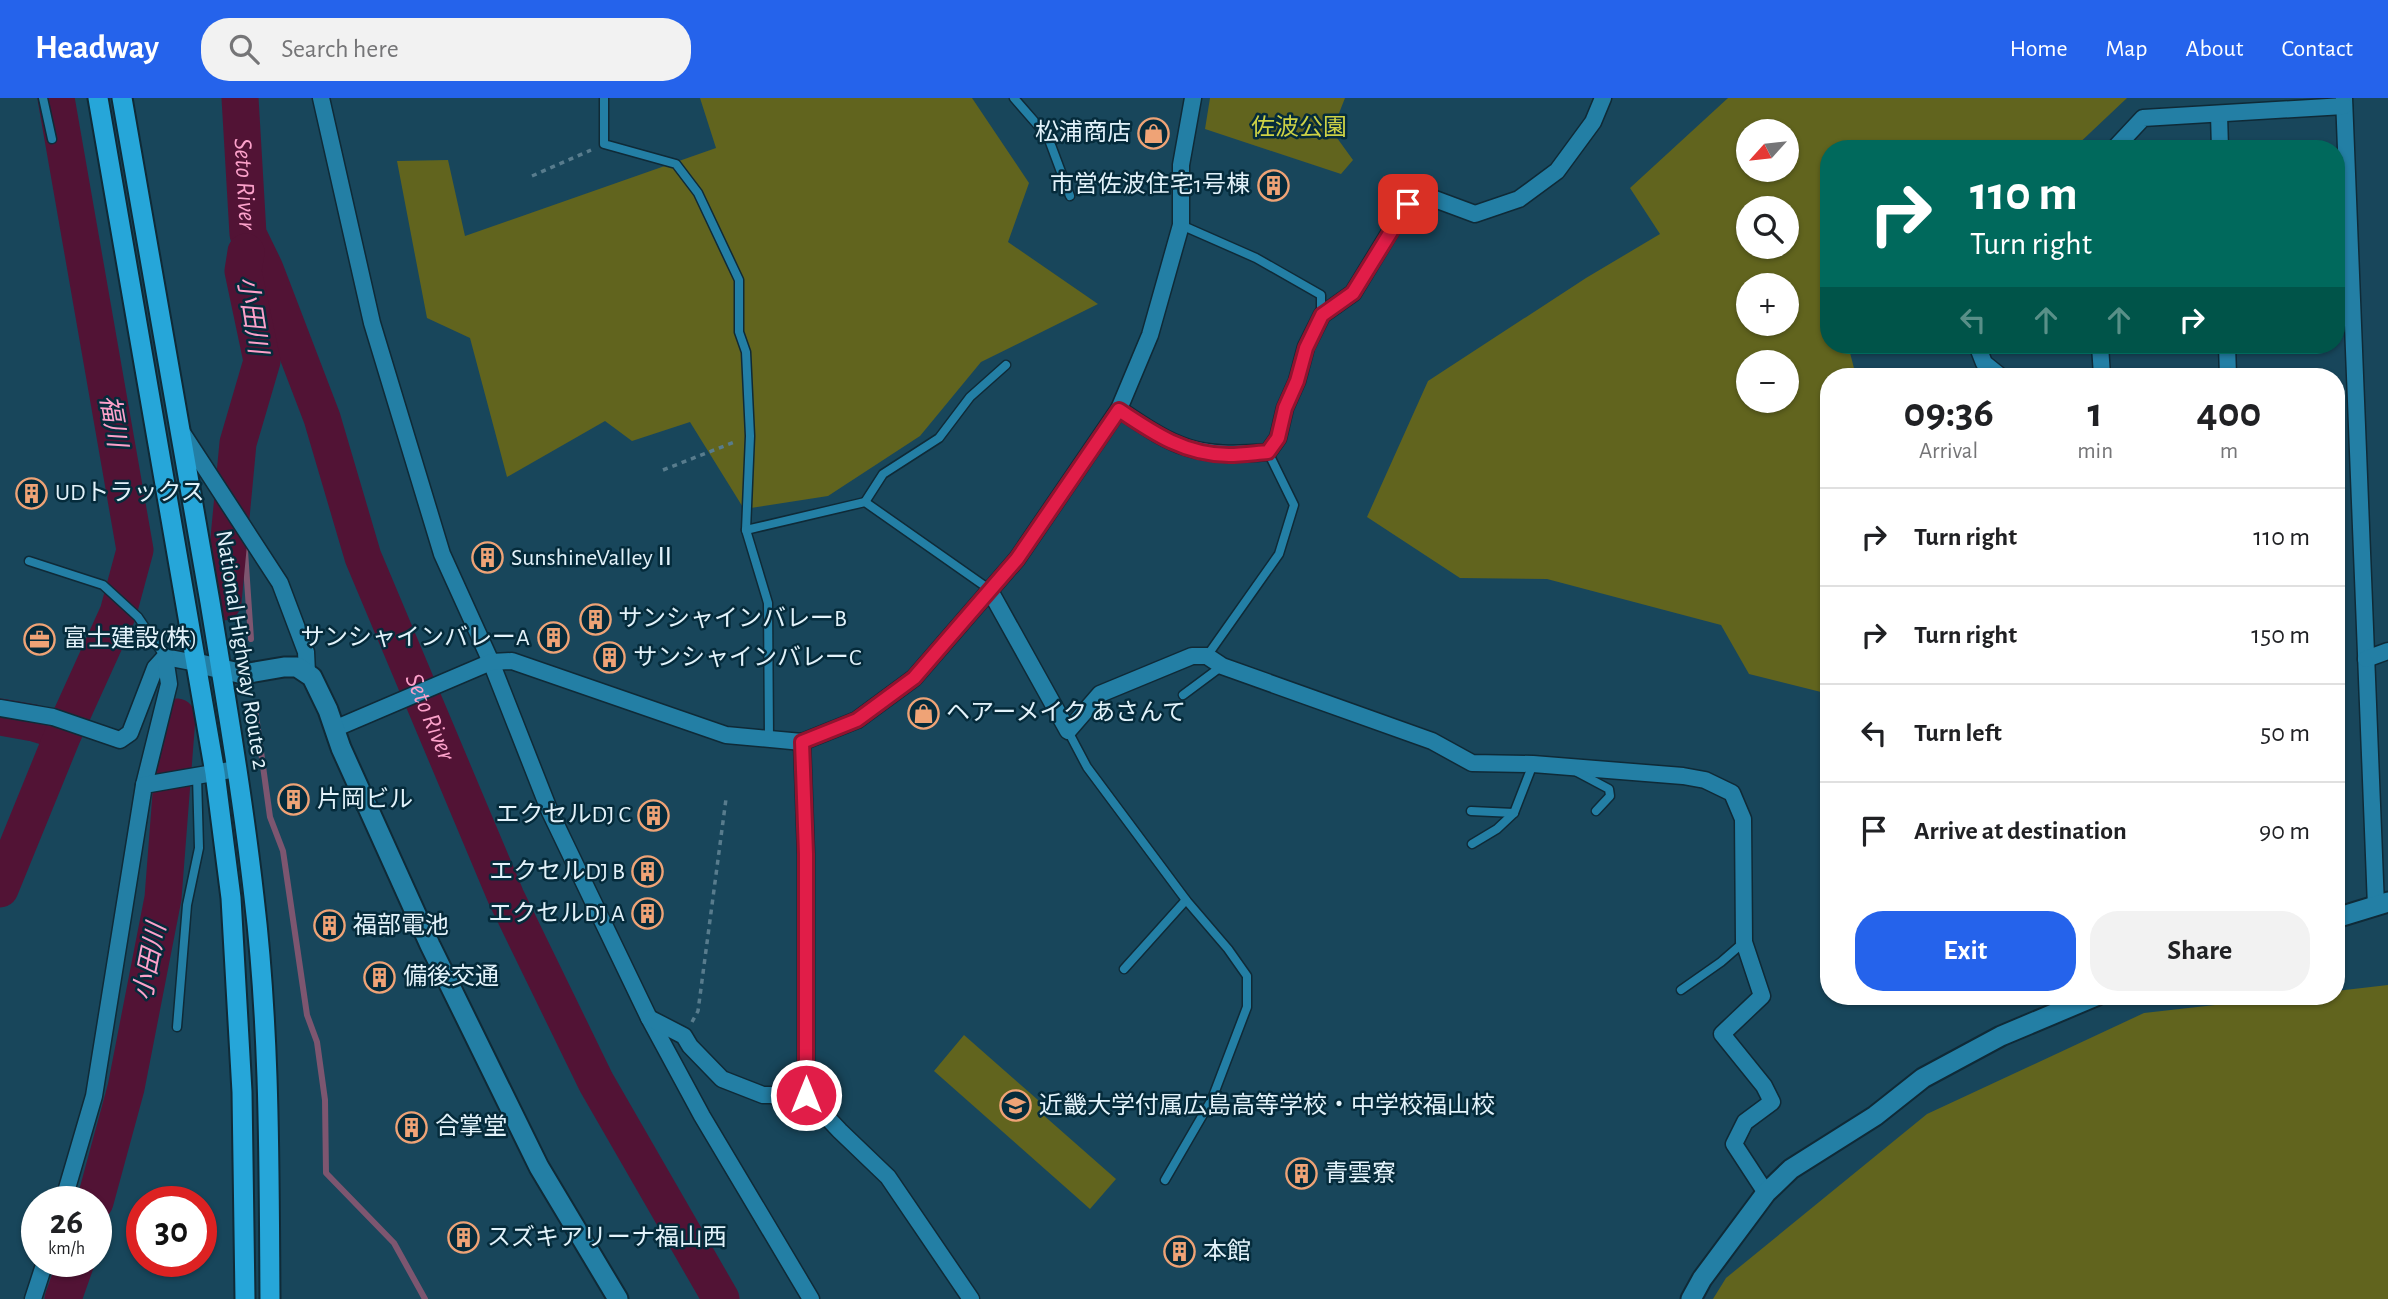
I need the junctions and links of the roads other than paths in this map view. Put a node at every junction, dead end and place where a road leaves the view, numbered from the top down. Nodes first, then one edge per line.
1 (43, 98) edge
2 (98, 98) edge
3 (122, 98) edge
4 (321, 98) edge
5 (604, 98) edge
6 (1014, 98) edge
7 (1193, 98) edge
8 (1603, 98) edge
9 (2344, 102) edge
10 (2219, 114) junction
11 (52, 139) dead end
12 (2122, 140) edge
13 (2220, 140) edge
14 (1070, 196) dead end
15 (1181, 225) junction
16 (1322, 315) junction
17 (1980, 354) edge
18 (1006, 365) dead end
19 (1990, 368) edge
20 (1119, 410) junction
21 (181, 432) junction
22 (1268, 452) junction
23 (865, 502) junction
24 (746, 530) junction
25 (29, 561) dead end
26 (989, 589) junction
27 (2388, 651) edge
28 (1207, 656) junction
29 (165, 657) junction
30 (2366, 659) junction
31 (196, 663) junction
32 (486, 664) junction
33 (1222, 666) junction
34 (221, 669) junction
35 (307, 673) junction
36 (1183, 695) dead end
37 (0, 708) edge
38 (334, 729) junction
39 (1068, 731) junction
40 (769, 739) junction
41 (802, 742) junction
42 (1534, 764) junction
43 (1567, 766) junction
44 (236, 769) junction
45 (2388, 771) edge
46 (2370, 775) junction
47 (199, 776) junction
48 (149, 784) junction
49 (1471, 811) dead end
50 (1596, 811) dead end
51 (1514, 813) junction
52 (1472, 844) dead end
53 (1186, 900) junction
54 (2382, 904) edge
55 (2345, 915) edge
56 (1744, 942) junction
57 (1124, 969) dead end
58 (1681, 990) dead end
59 (2075, 1005) edge
60 (649, 1018) junction
61 (177, 1027) dead end
62 (806, 1095) junction
63 (1166, 1181) dead end
64 (68, 1186) edge
65 (1766, 1193) junction
66 (41, 1277) edge
67 (33, 1299) edge
68 (245, 1299) edge
69 (271, 1299) edge
70 (618, 1299) edge
71 (811, 1299) edge
72 (971, 1299) edge
73 (1690, 1299) edge

1 - 11 lane
2 - 31 highway, National Highway Route 2
3 - 21 highway, National Highway Route 2
4 - 32 street
5 - 24 lane
6 - 14 lane
7 - 15 street
8 - 16 street
9 - 10 street
9 - 30 street
10 - 12 street
10 - 13 street
15 - 16 lane
15 - 20 street
16 - 22 street
17 - 19 street
18 - 23 lane
20 - 22 street
20 - 26 street
21 - 34 highway, National Highway Route 2
21 - 35 street
22 - 28 lane
23 - 24 lane
23 - 26 lane
24 - 40 lane
25 - 29 lane
26 - 39 street
26 - 41 street
27 - 30 street
28 - 33 street
28 - 39 street
29 - 31 street
29 - 37 street
29 - 48 street
30 - 46 street
31 - 34 street
31 - 47 highway, National Highway Route 2
32 - 38 street
32 - 40 street
32 - 60 street
33 - 36 lane
33 - 42 street
34 - 35 street
34 - 44 highway, National Highway Route 2
35 - 38 street
38 - 70 street
39 - 53 lane
40 - 41 street
41 - 62 street
42 - 43 street
42 - 51 lane
43 - 50 lane
43 - 56 street
44 - 47 street
44 - 69 highway, National Highway Route 2
45 - 46 street
46 - 54 street
47 - 48 street
47 - 61 lane
47 - 68 highway, National Highway Route 2
48 - 64 street
49 - 51 lane
51 - 52 lane
53 - 57 lane
53 - 63 lane
54 - 55 street
56 - 58 lane
56 - 65 street
59 - 65 street
60 - 62 street
60 - 71 street
62 - 72 street
65 - 73 street
66 - 67 street

